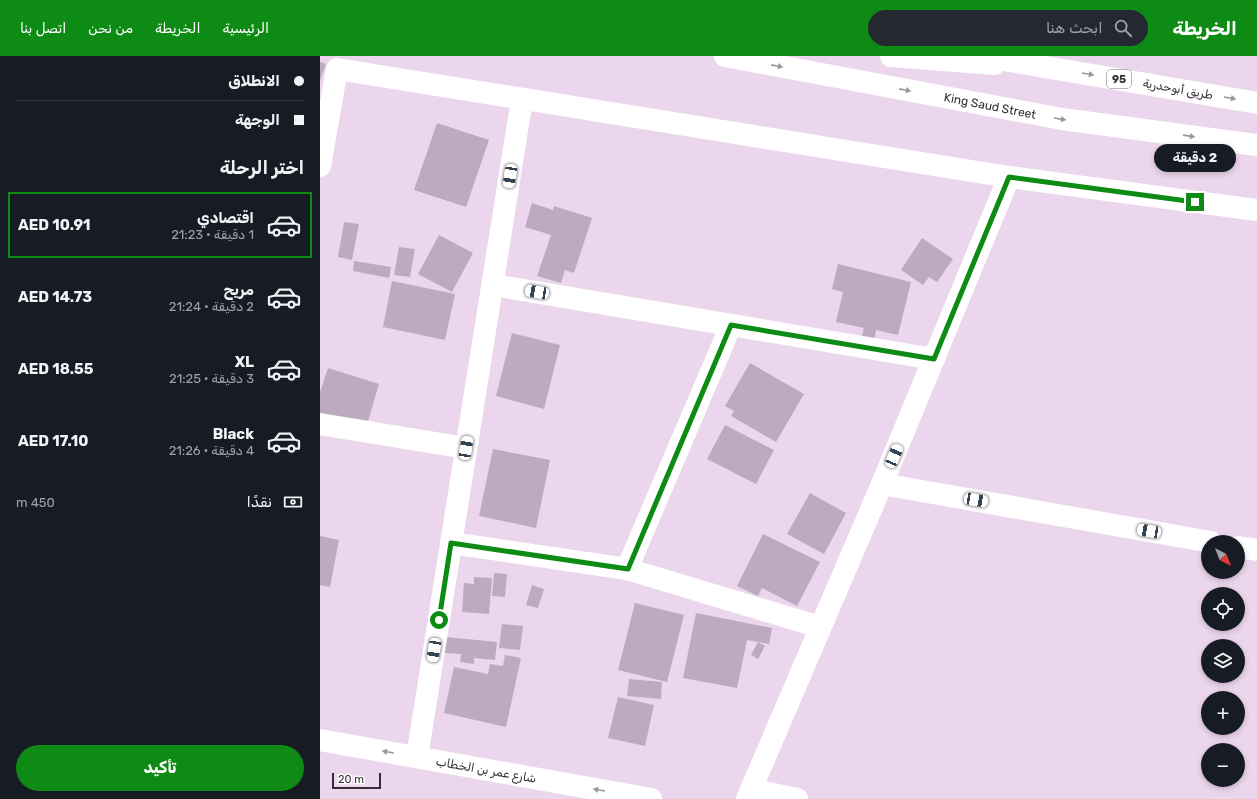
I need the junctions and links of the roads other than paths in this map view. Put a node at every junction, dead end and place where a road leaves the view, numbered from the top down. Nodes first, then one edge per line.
1 (725, 56) edge
2 (891, 56) edge
3 (980, 56) edge
4 (1054, 68) junction
5 (522, 99) junction
6 (1257, 103) edge
7 (1257, 145) edge
8 (320, 166) edge
9 (1009, 177) junction
10 (1257, 210) edge
11 (493, 285) junction
12 (731, 325) junction
13 (934, 359) junction
14 (320, 424) edge
15 (466, 448) junction
16 (882, 484) junction
17 (1201, 540) edge
18 (451, 543) junction
19 (1245, 548) edge
20 (1257, 550) edge
21 (628, 569) junction
22 (820, 627) junction
23 (320, 740) edge
24 (417, 757) junction
25 (749, 794) edge
26 (651, 799) edge
27 (797, 799) edge

1 -> 7 main road, King Saud Street
2 - 4 main road
3 - 4 main road, طريق أبوحدرية / 95
4 -> 6 main road, طريق أبوحدرية / 95
5 - 8 main road
5 - 9 main road
5 - 11 main road
9 - 10 main road
9 - 13 main road
11 - 12 main road
11 - 15 main road
12 - 13 main road
12 - 21 main road
13 - 16 main road
14 - 15 main road
15 - 18 main road
16 - 17 main road
16 - 22 main road
18 - 21 main road
18 - 24 main road
19 - 20 main road
21 - 22 main road
22 - 25 main road
24 -> 23 main road, شارع عمر بن الخطاب
26 -> 24 main road, شارع عمر بن الخطاب
25 - 27 main road

